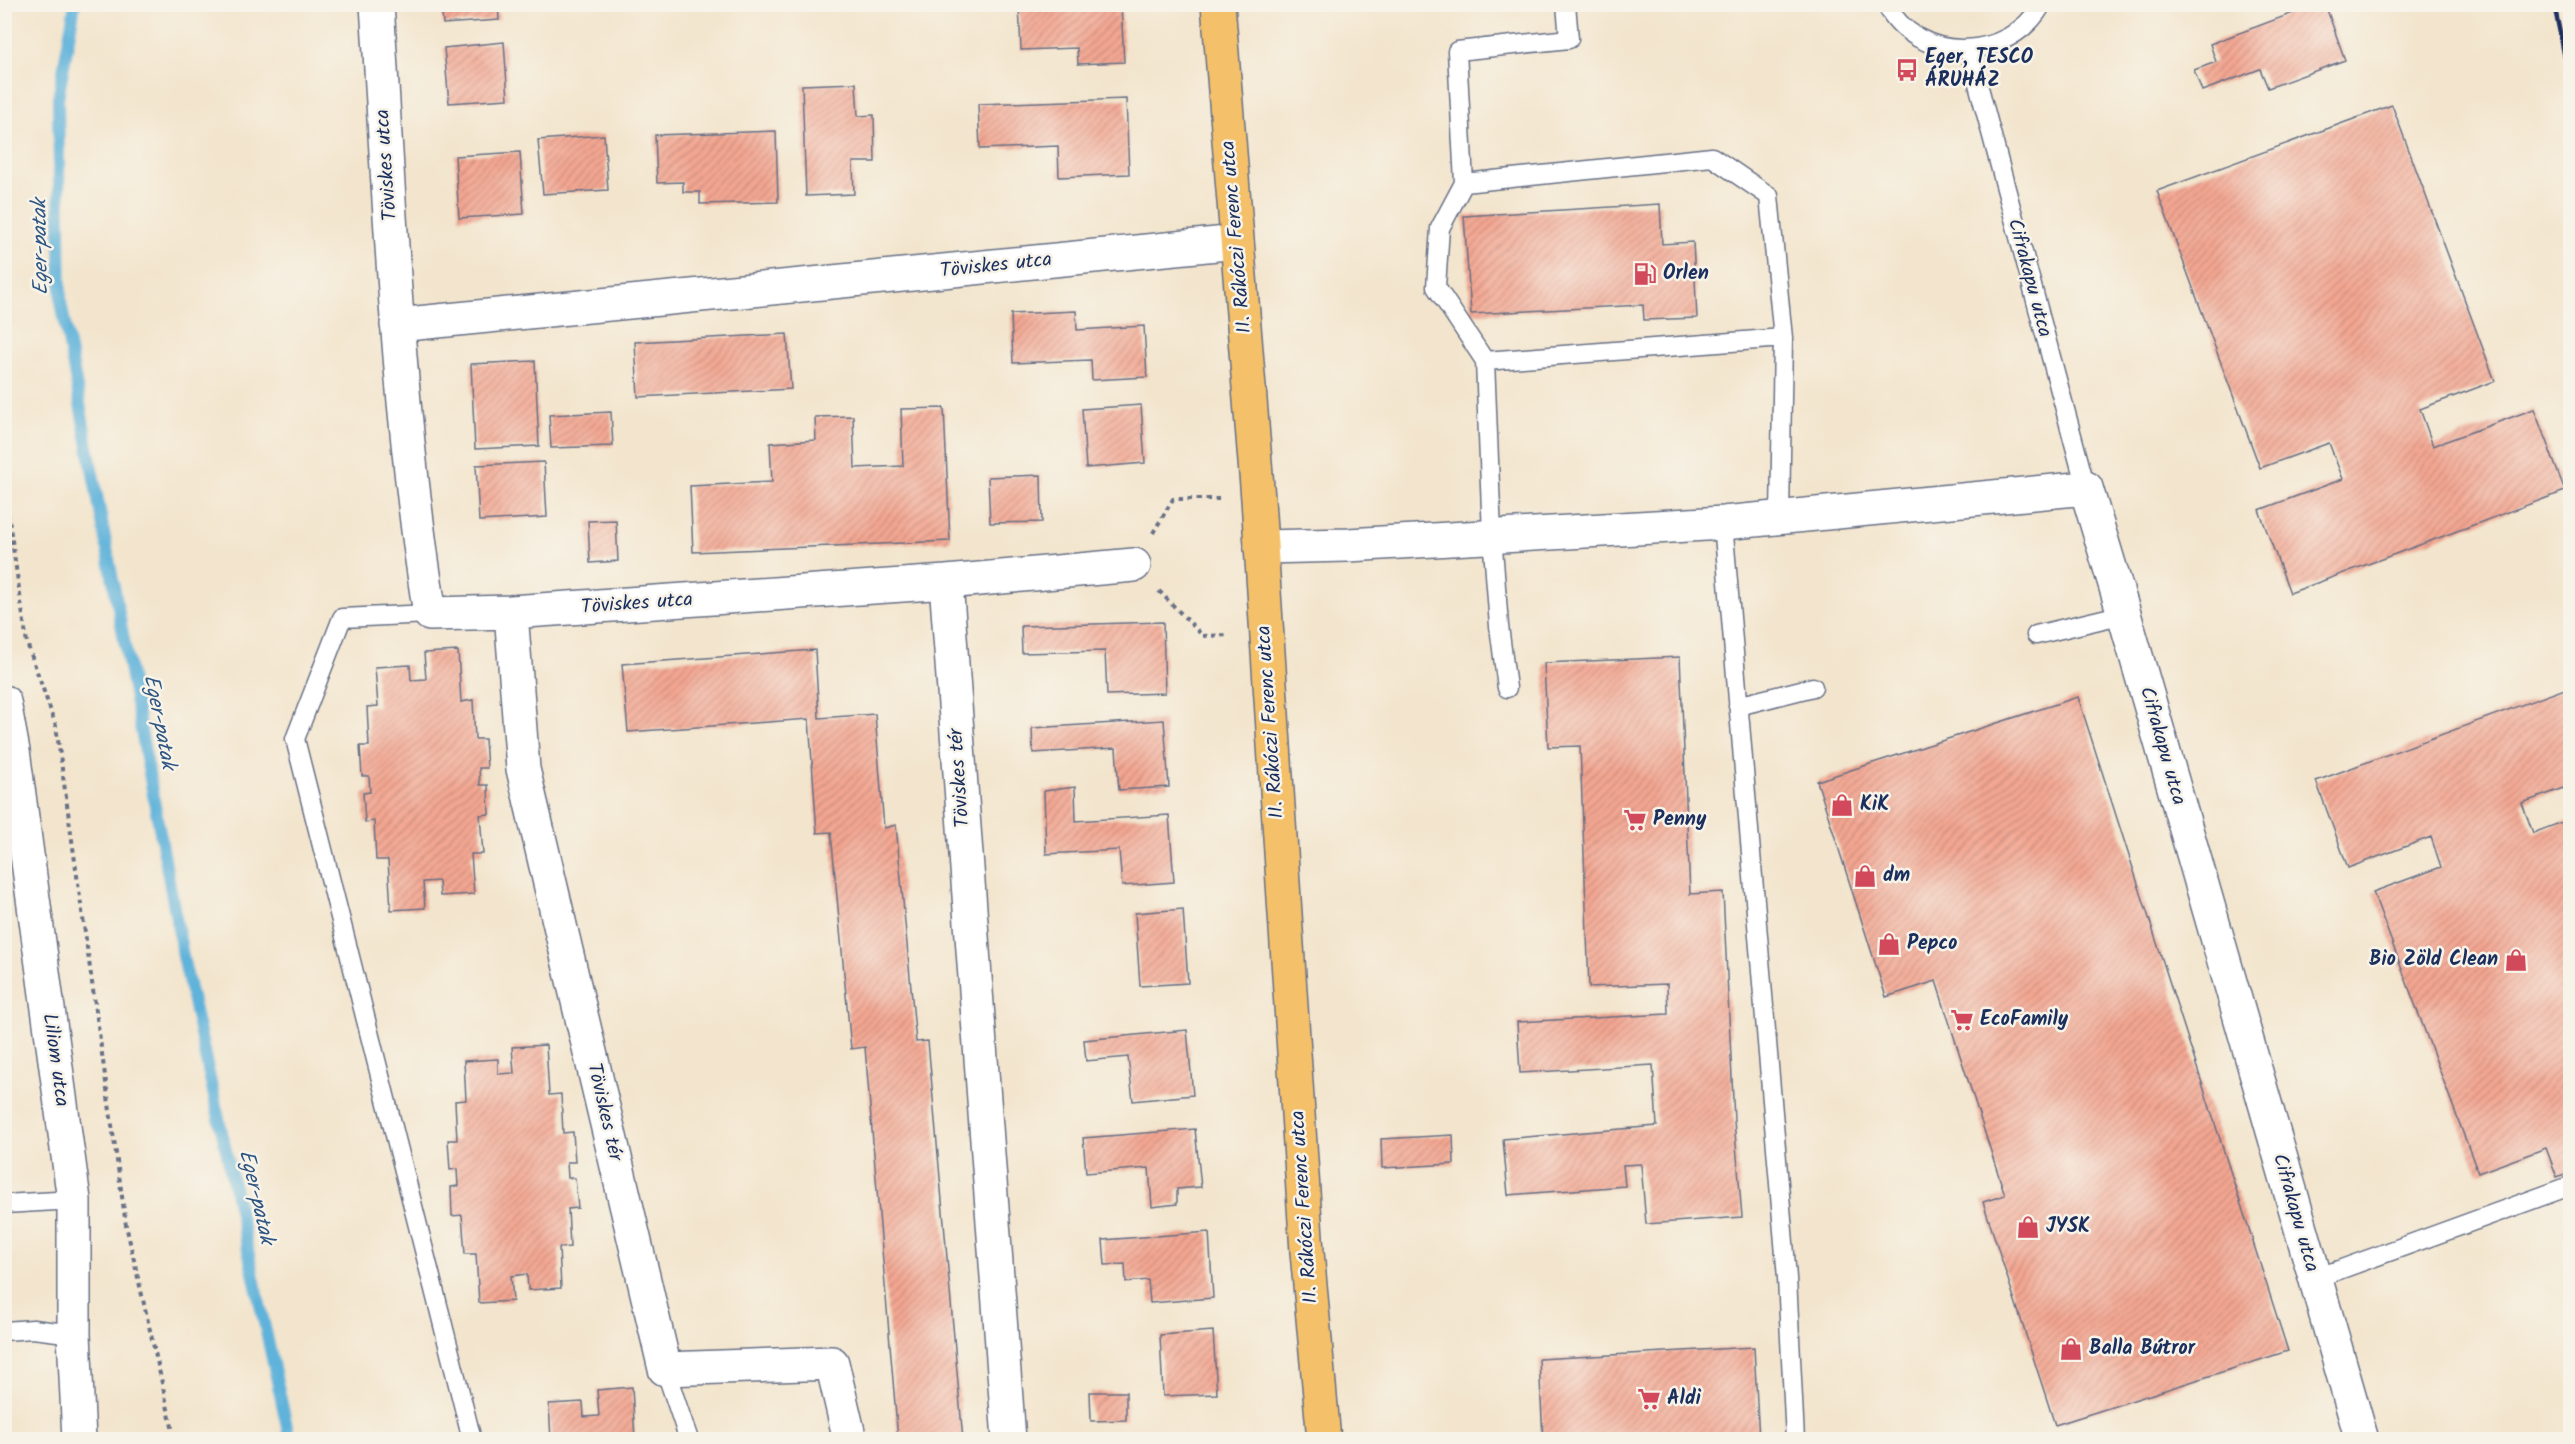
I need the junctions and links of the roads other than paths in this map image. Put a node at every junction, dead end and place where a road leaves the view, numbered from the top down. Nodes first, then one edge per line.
1 (377, 4) edge
2 (1218, 4) edge
3 (1566, 4) edge
4 (1886, 4) edge
5 (2042, 4) edge
6 (1969, 50) junction
7 (1464, 183) junction
8 (1237, 242) junction
9 (397, 325) junction
10 (1783, 338) junction
11 (1485, 361) junction
12 (2086, 488) junction
13 (1780, 517) junction
14 (1723, 523) junction
15 (1492, 535) junction
16 (1261, 547) junction
17 (1134, 565) road end
18 (946, 582) junction
19 (511, 612) junction
20 (430, 614) junction
21 (2124, 614) junction
22 (2036, 634) dead end
23 (1813, 687) dead end
24 (1507, 688) dead end
25 (4, 702) edge
26 (1738, 706) junction
27 (2571, 1186) edge
28 (74, 1200) junction
29 (4, 1204) edge
30 (2314, 1279) junction
31 (4, 1331) edge
32 (74, 1334) junction
33 (665, 1369) junction
34 (77, 1433) edge
35 (472, 1440) edge
36 (689, 1440) edge
37 (850, 1440) edge
38 (1009, 1440) edge
39 (1324, 1440) edge
40 (1795, 1440) edge
41 (2362, 1440) edge

1 - 9 street, Töviskes utca
2 - 8 main road, II. Rákóczi Ferenc utca
3 - 7 lane
4 - 6 lane
5 - 6 lane
6 - 12 lane, Cifrakapu utca
7 - 10 lane
7 - 11 lane
8 - 9 street, Töviskes utca
8 - 16 main road, II. Rákóczi Ferenc utca
9 - 20 street, Töviskes utca
10 - 11 lane
10 - 13 lane
11 - 15 lane
12 - 13 street
12 - 21 street, Cifrakapu utca
13 - 14 street
14 - 15 street
14 - 26 lane
15 - 16 street
15 - 24 lane
16 - 39 main road, II. Rákóczi Ferenc utca
17 - 18 street, Töviskes utca
18 - 19 street, Töviskes utca
18 - 38 street, Töviskes tér
19 - 20 street, Töviskes utca
19 - 33 street, Töviskes tér
20 - 35 lane
21 - 22 lane
21 - 30 street, Cifrakapu utca
23 - 26 lane
25 - 28 street, Liliom utca
26 - 40 lane
27 - 30 lane
28 - 29 lane
28 - 32 street, Liliom utca
30 - 41 street, Cifrakapu utca
31 - 32 lane
32 - 34 street, Liliom utca
33 - 36 lane
33 - 37 street

